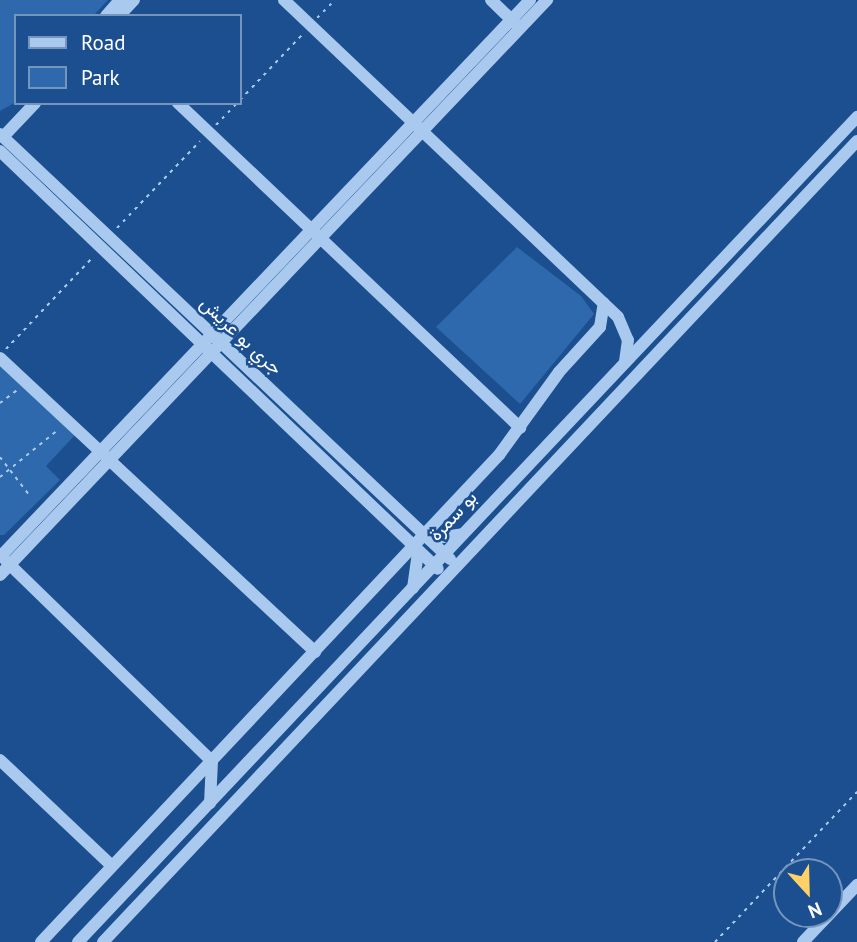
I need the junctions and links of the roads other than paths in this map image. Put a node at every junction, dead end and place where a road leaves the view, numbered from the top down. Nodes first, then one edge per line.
1 (121, 0) edge
2 (134, 0) edge
3 (284, 0) edge
4 (491, 0) edge
5 (530, 0) edge
6 (547, 0) edge
7 (108, 14) edge
8 (121, 14) edge
9 (515, 24) junction
10 (22, 105) edge
11 (33, 105) edge
12 (180, 105) edge
13 (857, 117) edge
14 (418, 127) junction
15 (1, 133) edge
16 (857, 141) edge
17 (0, 152) edge
18 (317, 234) junction
19 (105, 242) junction
20 (604, 303) junction
21 (212, 344) junction
22 (0, 356) edge
23 (625, 362) junction
24 (520, 428) junction
25 (105, 456) junction
26 (463, 534) junction
27 (427, 537) junction
28 (416, 549) junction
29 (445, 554) junction
30 (2, 559) edge
31 (434, 565) junction
32 (457, 566) junction
33 (0, 575) edge
34 (446, 577) junction
35 (413, 588) junction
36 (315, 652) junction
37 (5, 764) edge
38 (213, 764) junction
39 (0, 780) edge
40 (210, 803) junction
41 (112, 866) junction
42 (857, 885) edge
43 (41, 942) edge
44 (78, 942) edge
45 (103, 942) edge
46 (803, 942) edge

1 - 7 street
2 - 8 street
3 - 14 street
4 - 9 street
5 - 9 street
6 - 9 street
9 - 14 street
10 - 15 street
11 - 15 street
12 - 18 street
13 - 23 street, بو سمرة
14 - 18 street
14 - 20 street
15 - 19 street, جري بو عريش
16 - 32 street, بو سمرة
17 - 19 street, جري بو عريش
18 - 21 street
18 - 24 street
19 - 21 street, جري بو عريش
20 - 23 street
20 - 24 street
21 - 25 street
21 - 27 street, جري بو عريش
21 - 28 street, جري بو عريش
22 - 25 street
23 - 26 street, بو سمرة
24 - 27 street
25 - 30 street
25 - 36 street
26 - 27 street
26 - 29 street, بو سمرة
27 - 28 street
27 - 29 street, جري بو عريش
28 - 31 street, جري بو عريش
28 - 35 street
28 - 36 street
29 - 31 street, بو سمرة
29 - 32 street, جري بو عريش
30 - 33 street
30 - 38 street
31 - 34 street, جري بو عريش
31 - 35 street, بو سمرة
32 - 34 street, بو سمرة
34 - 45 street, بو سمرة
35 - 40 street, بو سمرة
36 - 38 street
37 - 39 street
37 - 41 street
38 - 40 street
38 - 41 street
40 - 44 street, بو سمرة
41 - 43 street
42 - 46 street

